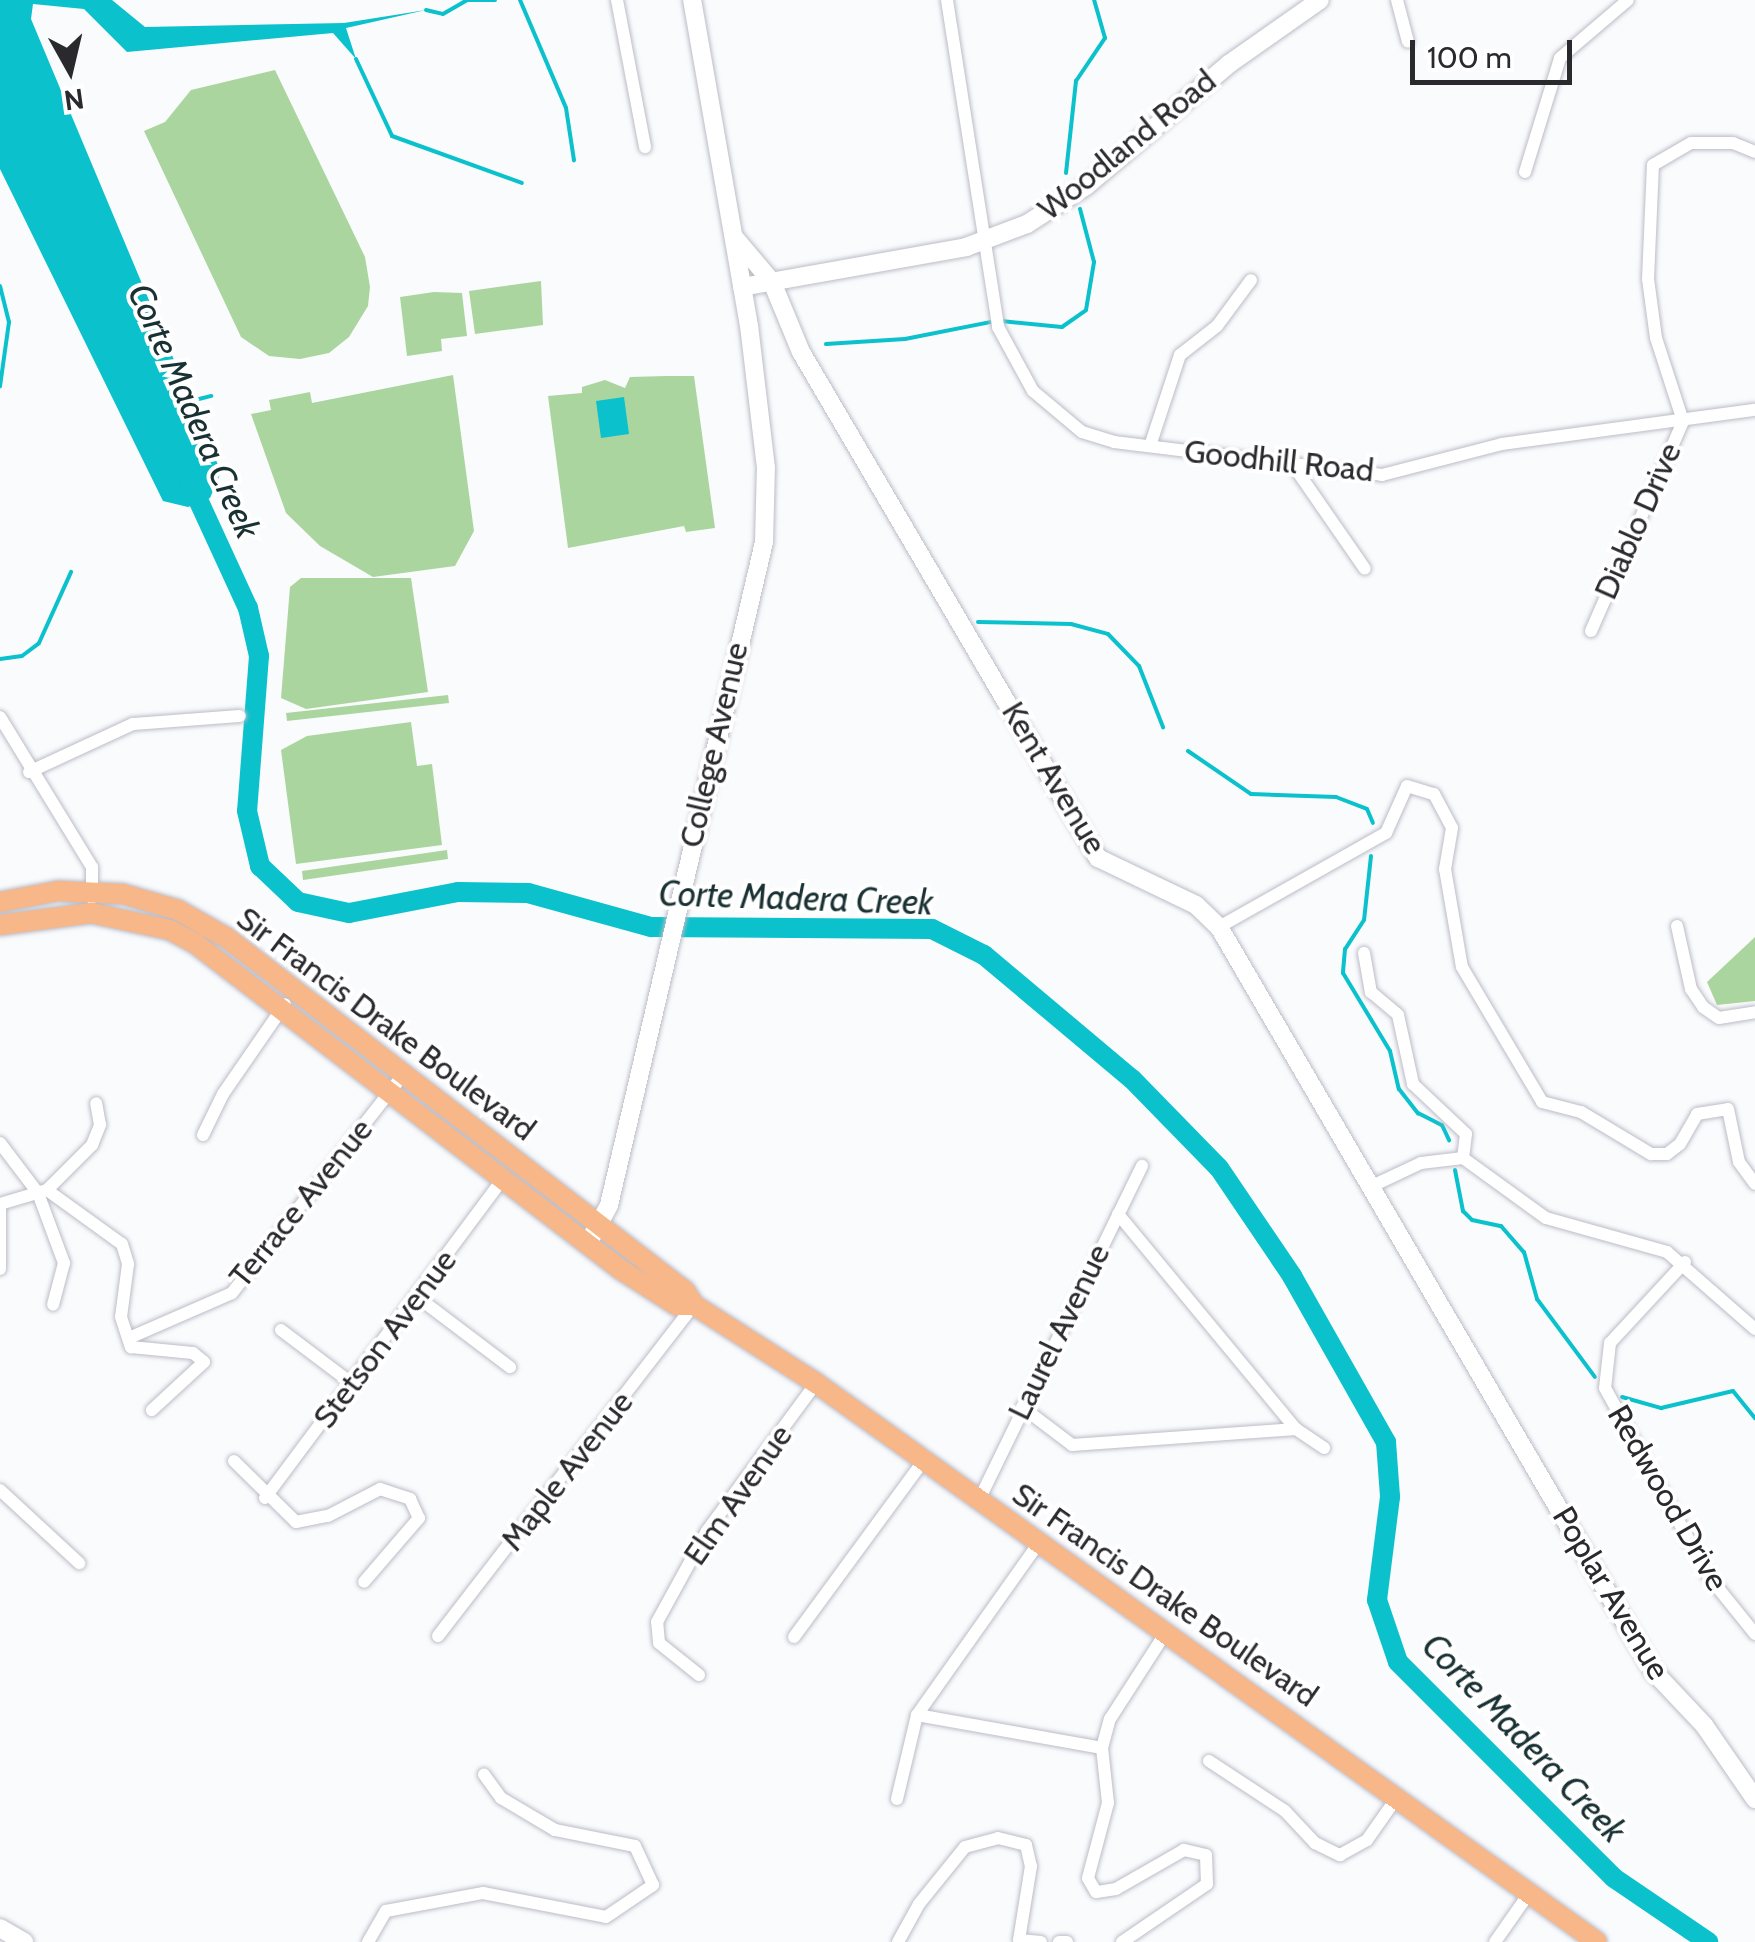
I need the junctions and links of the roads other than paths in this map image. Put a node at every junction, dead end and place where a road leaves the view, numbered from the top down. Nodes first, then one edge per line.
1 (617, 0) edge
2 (692, 0) edge
3 (947, 0) edge
4 (1320, 0) edge
5 (1397, 0) edge
6 (1628, 0) edge
7 (1408, 42) dead end
8 (645, 146) dead end
9 (1755, 152) edge
10 (1525, 172) dead end
11 (734, 237) junction
12 (982, 243) junction
13 (1251, 280) dead end
14 (772, 282) junction
15 (742, 287) junction
16 (1755, 410) edge
17 (1683, 421) junction
18 (1150, 446) junction
19 (1293, 465) junction
20 (1365, 568) dead end
21 (1591, 631) dead end
22 (240, 716) dead end
23 (0, 717) edge
24 (29, 772) junction
25 (92, 891) junction
26 (0, 902) edge
27 (91, 912) junction
28 (0, 925) edge
29 (1676, 926) dead end
30 (1218, 927) junction
31 (1364, 952) dead end
32 (296, 990) junction
33 (282, 1008) junction
34 (1755, 1012) edge
35 (397, 1083) junction
36 (96, 1103) dead end
37 (204, 1136) dead end
38 (0, 1142) edge
39 (1463, 1158) junction
40 (1142, 1166) dead end
41 (504, 1179) junction
42 (1755, 1184) edge
43 (1370, 1187) junction
44 (43, 1191) junction
45 (0, 1204) edge
46 (1118, 1214) junction
47 (600, 1226) junction
48 (586, 1243) junction
49 (1684, 1262) junction
50 (0, 1269) edge
51 (416, 1296) junction
52 (694, 1305) junction
53 (52, 1306) dead end
54 (1755, 1329) edge
55 (281, 1330) dead end
56 (128, 1338) junction
57 (510, 1367) dead end
58 (351, 1383) junction
59 (816, 1383) junction
60 (1022, 1407) junction
61 (152, 1410) dead end
62 (1296, 1429) junction
63 (1324, 1448) dead end
64 (234, 1460) dead end
65 (924, 1460) junction
66 (1542, 1479) joint
67 (0, 1490) edge
68 (265, 1498) junction
69 (979, 1500) junction
70 (1039, 1543) junction
71 (79, 1563) dead end
72 (364, 1582) dead end
73 (1166, 1632) junction
74 (1755, 1634) edge
75 (438, 1636) dead end
76 (794, 1636) dead end
77 (698, 1675) dead end
78 (917, 1715) junction
79 (1102, 1748) junction
80 (1209, 1762) dead end
81 (484, 1775) dead end
82 (1398, 1796) junction
83 (897, 1799) dead end
84 (1755, 1799) edge
85 (1530, 1892) junction
86 (0, 1928) edge
87 (24, 1942) edge
88 (368, 1942) edge
89 (898, 1942) edge
90 (1040, 1942) edge
91 (1059, 1942) edge
92 (1067, 1942) edge
93 (1122, 1942) edge
94 (1495, 1942) edge
95 (1598, 1942) edge

1 - 8 street
2 - 11 street, College Avenue
3 - 12 street, Goodhill Road
4 - 12 street, Woodland Road
5 - 7 street
6 - 10 street
9 - 17 street, Diablo Drive
11 - 14 street, Kent Avenue
11 - 15 street, College Avenue
12 - 14 street, Woodland Road
12 - 18 street, Goodhill Road
13 - 18 street
14 - 15 street, Woodland Road
14 - 30 street, Kent Avenue
15 - 47 street, College Avenue
16 - 17 street, Goodhill Road
17 - 19 street, Goodhill Road
17 - 21 street, Diablo Drive
18 - 19 street, Goodhill Road
19 - 20 street
22 - 24 street
23 - 24 street
24 - 25 street
25 - 26 main road, Sir Francis Drake Boulevard
25 - 27 street
25 - 32 main road, Sir Francis Drake Boulevard
27 - 28 main road, Sir Francis Drake Boulevard
27 - 33 main road, Sir Francis Drake Boulevard
29 - 34 street
30 - 42 street
30 - 43 street, Kent Avenue
31 - 39 street
32 - 33 street
32 - 35 main road, Sir Francis Drake Boulevard
33 - 35 main road, Sir Francis Drake Boulevard
33 - 37 street
35 - 41 main road, Sir Francis Drake Boulevard
35 - 47 main road, Sir Francis Drake Boulevard
35 - 56 street, Terrace Avenue
36 - 44 street
38 - 44 street
39 - 43 street
39 - 49 street
40 - 46 street, Laurel Avenue
41 - 48 main road, Sir Francis Drake Boulevard
41 - 51 street, Stetson Avenue
43 - 66 street, Kent Avenue
44 - 45 street
44 - 53 street
44 - 56 street
45 - 50 street
46 - 60 street, Laurel Avenue
46 - 62 street
47 - 48 street, College Avenue
47 - 52 main road, Sir Francis Drake Boulevard
48 - 52 main road, Sir Francis Drake Boulevard
49 - 54 street
49 - 74 street, Redwood Drive
51 - 57 street
51 - 58 street, Stetson Avenue
52 - 59 main road, Sir Francis Drake Boulevard
52 - 75 street, Maple Avenue
55 - 58 street
56 - 61 street
58 - 68 street, Stetson Avenue
59 - 65 main road, Sir Francis Drake Boulevard
59 - 77 street, Elm Avenue
60 - 62 street
60 - 69 street, Laurel Avenue
62 - 63 street
64 - 68 street
65 - 69 main road, Sir Francis Drake Boulevard
65 - 76 street
66 - 84 street, Poplar Avenue
67 - 71 street
68 - 72 street
69 - 70 main road, Sir Francis Drake Boulevard
70 - 73 main road, Sir Francis Drake Boulevard
70 - 78 street
73 - 79 street
73 - 82 main road, Sir Francis Drake Boulevard
78 - 79 street
78 - 83 street
79 - 93 street
80 - 82 street
81 - 88 street
82 - 85 main road, Sir Francis Drake Boulevard
85 - 94 street
85 - 95 main road, Sir Francis Drake Boulevard
86 - 87 street
89 - 90 street
91 - 92 street

